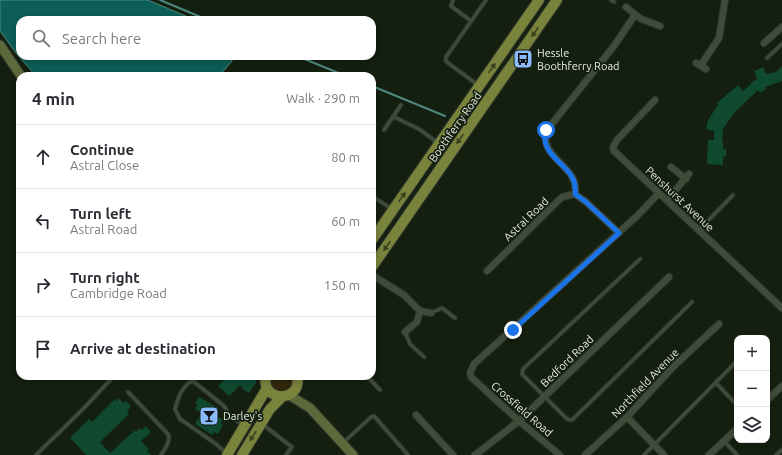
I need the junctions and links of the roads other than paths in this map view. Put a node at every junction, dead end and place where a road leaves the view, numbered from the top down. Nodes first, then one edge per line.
1 (453, 0) edge
2 (486, 0) edge
3 (540, 0) edge
4 (557, 0) edge
5 (725, 0) edge
6 (626, 7) dead end
7 (635, 15) junction
8 (471, 21) junction
9 (660, 26) dead end
10 (782, 26) edge
11 (764, 43) dead end
12 (782, 44) edge
13 (0, 45) edge
14 (767, 58) dead end
15 (701, 66) dead end
16 (17, 72) edge
17 (480, 86) junction
18 (656, 100) dead end
19 (401, 105) dead end
20 (394, 117) junction
21 (384, 130) dead end
22 (439, 144) junction
23 (671, 168) dead end
24 (575, 194) junction
25 (659, 194) junction
26 (733, 195) dead end
27 (376, 199) edge
28 (667, 200) junction
29 (393, 210) junction
30 (699, 230) junction
31 (619, 233) junction
32 (376, 234) edge
33 (640, 259) dead end
34 (376, 261) edge
35 (487, 271) dead end
36 (669, 277) dead end
37 (376, 278) edge
38 (692, 302) dead end
39 (782, 308) edge
40 (420, 311) junction
41 (430, 312) joint
42 (455, 318) dead end
43 (719, 324) dead end
44 (405, 332) joint
45 (424, 358) dead end
46 (734, 365) edge
47 (110, 380) edge
48 (266, 380) edge
49 (296, 380) edge
50 (297, 380) edge
51 (371, 380) edge
52 (716, 383) junction
53 (782, 386) edge
54 (267, 388) junction
55 (380, 390) dead end
56 (128, 392) dead end
57 (286, 396) junction
58 (545, 396) junction
59 (770, 397) edge
60 (734, 402) edge
61 (310, 408) junction
62 (416, 415) dead end
63 (627, 417) junction
64 (519, 421) junction
65 (261, 424) junction
66 (244, 426) junction
67 (734, 432) edge
68 (724, 441) junction
69 (343, 444) junction
70 (654, 445) junction
71 (782, 450) edge
72 (227, 454) edge
73 (36, 455) edge
74 (161, 455) edge
75 (242, 455) edge
76 (286, 455) edge
77 (353, 455) edge
78 (408, 455) edge
79 (453, 455) edge
80 (475, 455) edge
81 (560, 455) edge
82 (585, 455) edge
83 (644, 455) edge
84 (664, 455) edge
85 (709, 455) edge
86 (737, 455) edge
87 (776, 455) edge

1 - 8 lane
2 - 8 lane
17 -> 3 main road, Boothferry Road
4 -> 34 main road, Boothferry Road
5 - 15 street
6 - 7 street
7 - 9 street
7 - 24 street
8 - 17 lane
10 - 11 street
12 - 14 lane
13 - 16 street
17 - 22 main road, Boothferry Road
18 - 25 street, Penshurst Avenue
19 - 20 lane
20 - 21 lane
20 - 22 lane
29 -> 22 main road, Boothferry Road
23 - 28 street
24 - 31 street
24 - 35 street, Astral Road
25 - 28 street, Penshurst Avenue
25 - 31 street
26 - 30 lane
27 - 29 lane
28 - 30 street, Penshurst Avenue
29 - 32 main road, Boothferry Road
30 - 39 street, Penshurst Avenue
31 - 64 street, Crossfield Road
33 - 58 lane
36 - 58 street, Bedford Road
37 - 40 street
38 - 58 lane
40 - 41 street
40 - 44 street
41 - 42 lane
43 - 63 street, Northfield Avenue
44 - 45 lane
46 - 52 lane
47 - 73 lane
48 - 54 main road
49 - 57 main road
50 - 61 street
51 - 55 lane
52 - 60 lane
52 - 70 lane
53 - 59 street
54 - 57 main road
54 - 66 main road
56 - 74 lane
57 - 61 street
57 - 65 main road
58 - 64 street, Bedford Road
61 - 69 street
62 - 79 street
63 - 70 street
63 - 82 street, Northfield Avenue
64 - 80 street, Bedford Road
64 - 81 street, Crossfield Road
65 -> 75 main road
65 - 76 lane
66 - 72 main road
66 - 72 lane
67 - 68 street
68 - 85 street
68 - 86 lane
69 - 77 street
69 - 78 lane
70 - 83 lane
70 - 84 street
71 - 87 lane

